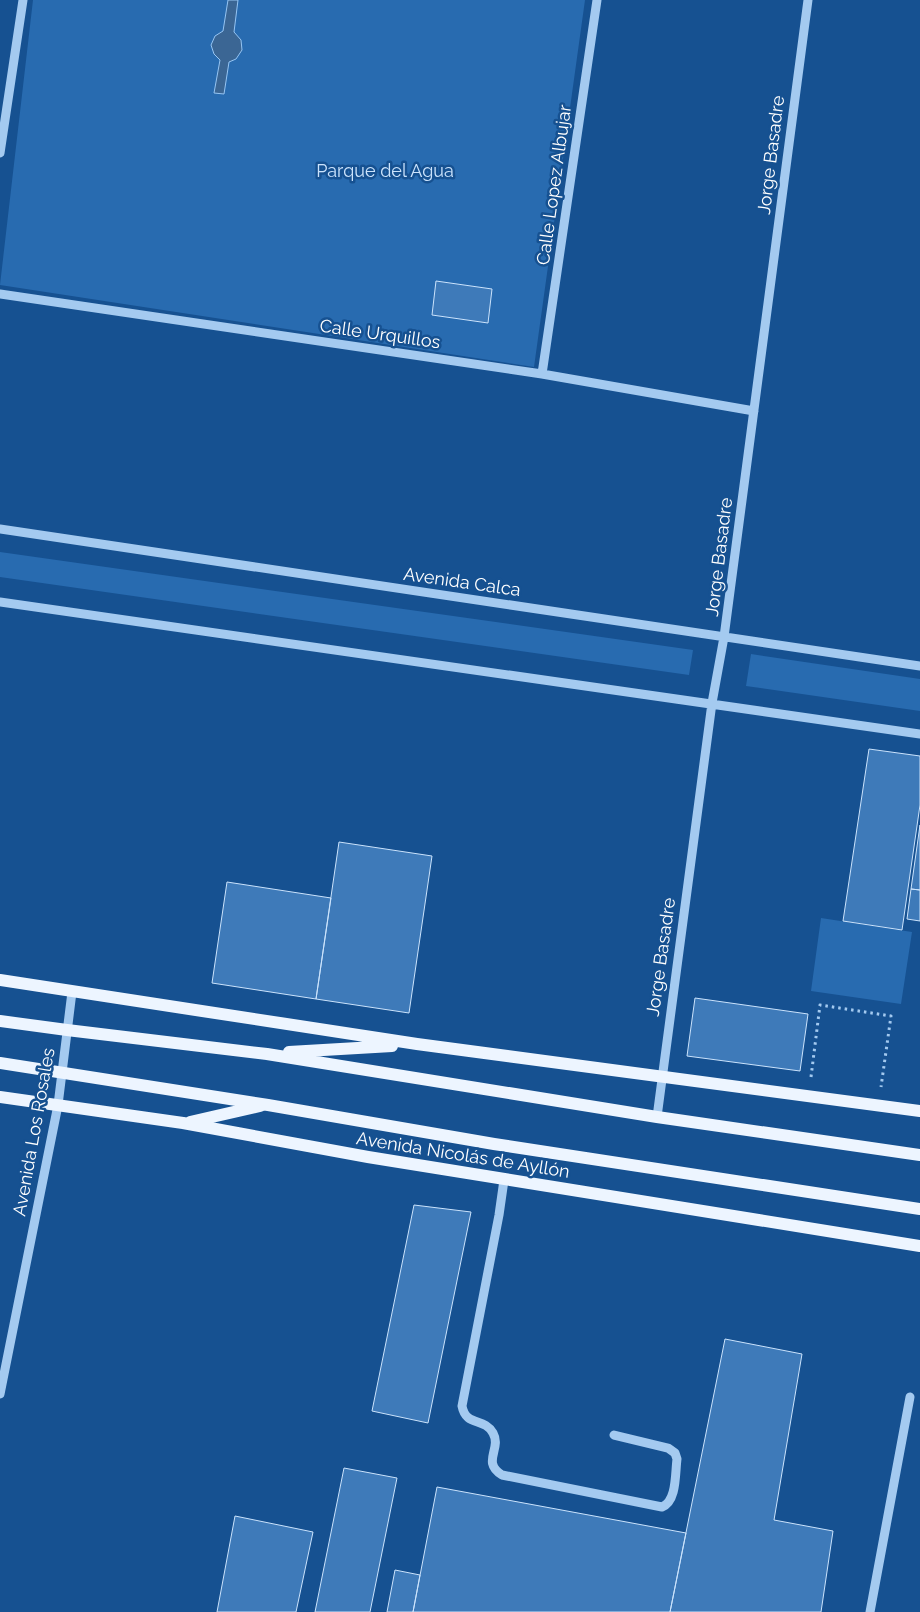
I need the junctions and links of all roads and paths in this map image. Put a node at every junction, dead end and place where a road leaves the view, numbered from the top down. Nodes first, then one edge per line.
1 (23, 0) edge
2 (597, 0) edge
3 (808, 0) edge
4 (0, 153) edge
5 (0, 294) edge
6 (542, 374) junction
7 (754, 410) junction
8 (0, 529) edge
9 (0, 602) edge
10 (724, 637) junction
11 (920, 666) edge
12 (712, 703) junction
13 (920, 734) edge
14 (0, 980) edge
15 (72, 992) junction
16 (0, 1020) edge
17 (67, 1030) junction
18 (416, 1044) junction
19 (267, 1054) junction
20 (0, 1063) edge
21 (62, 1072) junction
22 (662, 1076) junction
23 (808, 1096) junction
24 (0, 1097) edge
25 (268, 1104) junction
26 (58, 1105) junction
27 (879, 1105) junction
28 (920, 1111) edge
29 (656, 1117) junction
30 (184, 1123) junction
31 (920, 1155) edge
32 (504, 1180) junction
33 (920, 1209) edge
34 (920, 1246) edge
35 (0, 1394) edge
36 (910, 1397) dead end
37 (614, 1435) dead end
38 (870, 1612) edge

1 - 4 street
2 - 6 street, Calle Lopez Albujar
3 - 7 street, Jorge Basadre
5 - 6 street, Calle Urquillos
6 - 7 street, Calle Urquillos
7 - 10 street, Jorge Basadre
8 - 10 street, Avenida Calca
9 - 12 street
10 - 11 street, Avenida Calca
10 - 12 street, Jorge Basadre
12 - 13 street
12 - 22 street, Jorge Basadre
14 - 15 main road
15 - 17 street, Avenida Los Rosales
15 - 18 main road
16 - 17 main road
17 - 19 main road
17 - 21 street, Avenida Los Rosales
18 - 19 main road
18 - 22 main road
19 - 29 main road
20 - 21 main road, Avenida Nicolás de Ayllón
21 - 25 main road, Avenida Nicolás de Ayllón
21 - 26 street, Avenida Los Rosales
22 - 23 main road
22 - 29 street, Jorge Basadre
23 - 27 main road
23 - 27 path
24 - 26 main road, Avenida Nicolás de Ayllón
25 - 30 main road
25 - 33 main road, Avenida Nicolás de Ayllón
26 - 30 main road, Avenida Nicolás de Ayllón
26 - 35 street, Avenida Los Rosales
27 - 28 main road
29 - 31 main road
30 - 32 main road, Avenida Nicolás de Ayllón
32 - 34 main road, Avenida Nicolás de Ayllón
32 - 37 street
36 - 38 street

